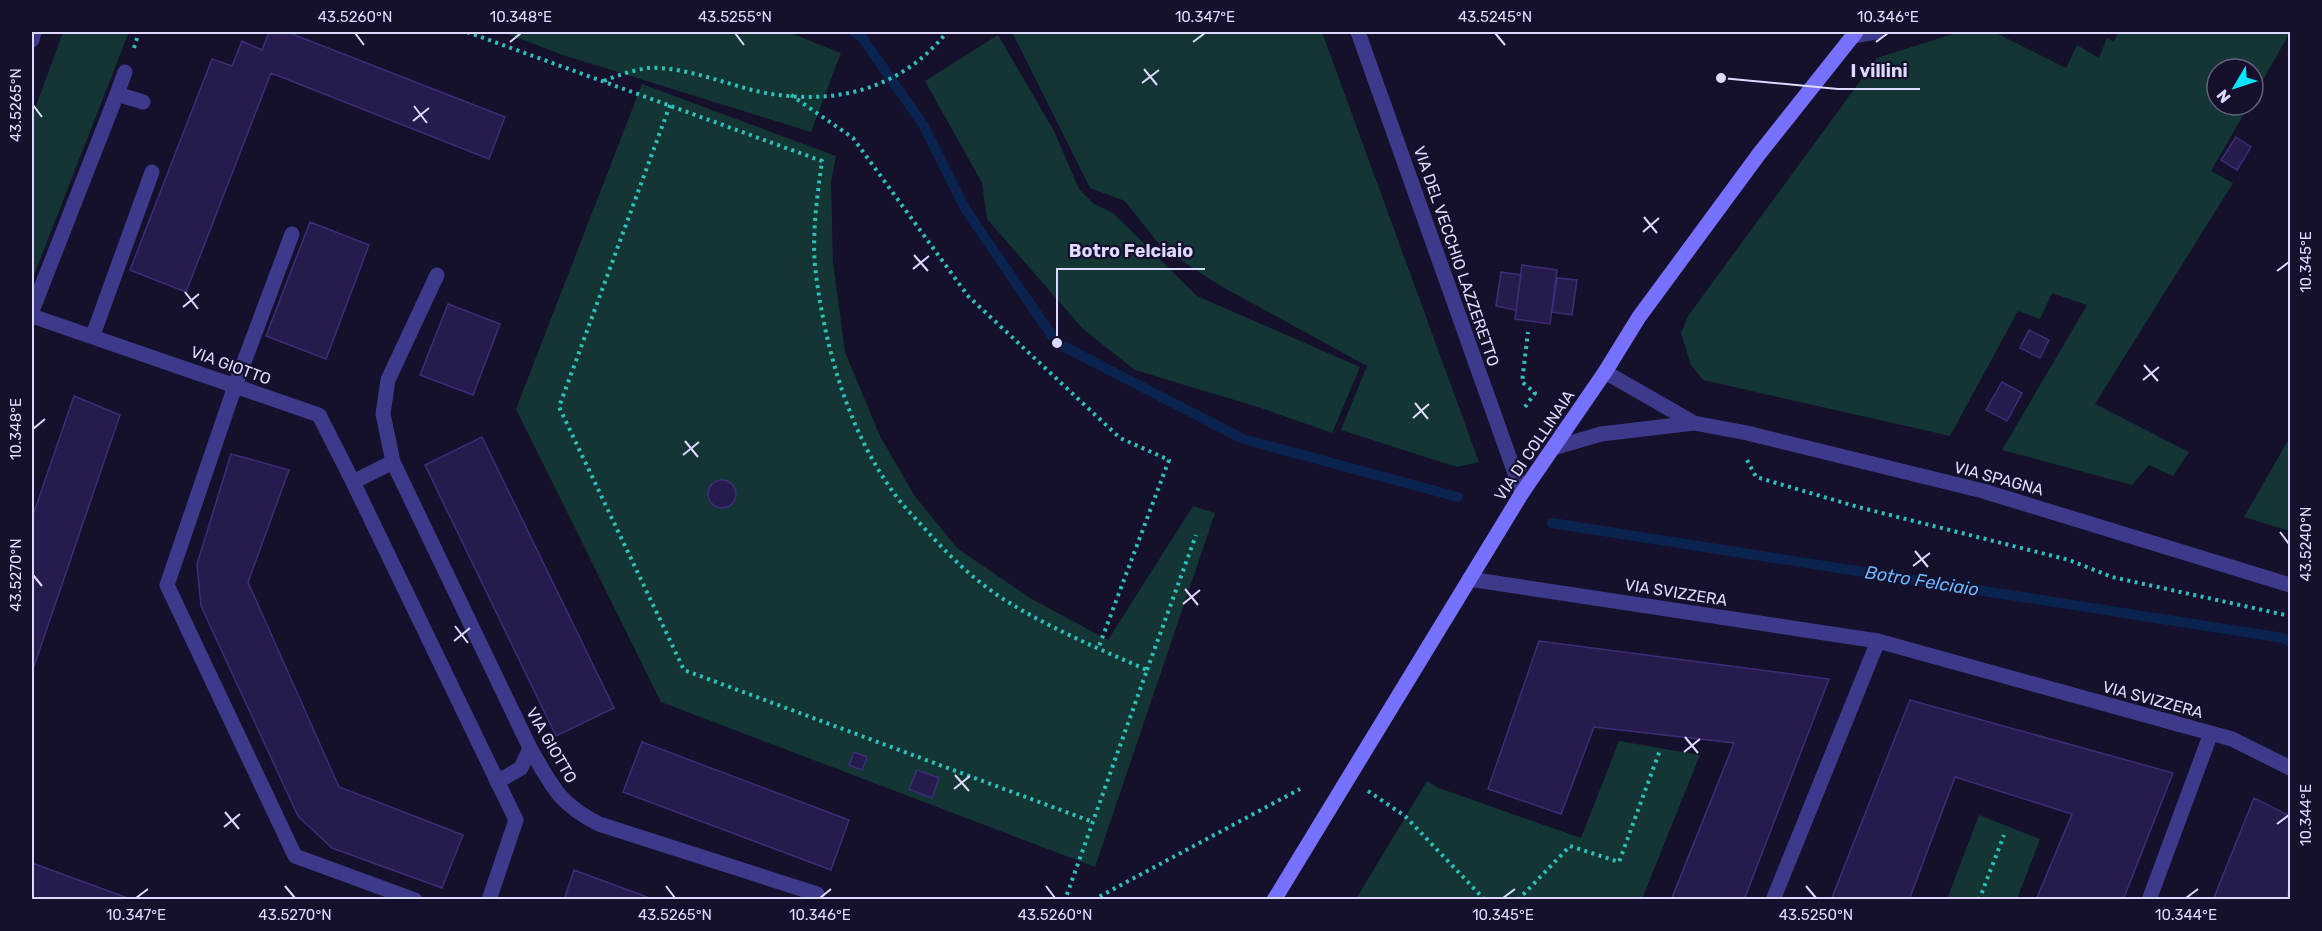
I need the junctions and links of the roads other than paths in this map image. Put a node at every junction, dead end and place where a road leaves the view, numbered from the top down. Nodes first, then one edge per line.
1 (34, 32) edge
2 (1358, 32) edge
3 (1876, 32) edge
4 (1854, 34) edge
5 (32, 40) edge
6 (125, 72) dead end
7 (117, 94) junction
8 (143, 102) dead end
9 (152, 172) dead end
10 (292, 234) dead end
11 (437, 275) dead end
12 (32, 311) edge
13 (32, 316) edge
14 (93, 336) junction
15 (1605, 372) junction
16 (235, 386) junction
17 (1694, 423) junction
18 (1553, 448) junction
19 (393, 462) junction
20 (353, 482) junction
21 (1522, 493) junction
22 (1469, 579) junction
23 (2290, 585) edge
24 (1878, 641) junction
25 (2211, 733) junction
26 (530, 748) junction
27 (2290, 768) edge
28 (497, 782) junction
29 (817, 894) dead end
30 (415, 900) edge
31 (489, 900) edge
32 (1274, 900) edge
33 (1773, 900) edge
34 (2149, 900) edge

1 - 5 street
2 - 21 street, VIA DEL VECCHIO LAZZERETTO
3 - 4 street
4 - 15 street, VIA DI COLLINAIA
6 - 7 street
7 - 8 street
7 - 12 street
9 - 14 street
10 - 16 street
11 - 19 street, VIA GIOTTO
13 - 14 street, VIA GIOTTO
14 - 16 street, VIA GIOTTO
15 - 17 street, VIA SPAGNA
15 - 18 street, VIA DI COLLINAIA
16 - 20 street, VIA GIOTTO
16 - 30 street
17 - 18 street, VIA SPAGNA
17 - 23 street, VIA SPAGNA
18 - 21 street, VIA DI COLLINAIA
19 - 20 street
19 - 26 street, VIA GIOTTO
20 - 28 street, VIA GIOTTO
21 - 22 street, VIA DI COLLINAIA
22 - 24 street, VIA SVIZZERA
22 - 32 street, VIA DI COLLINAIA
24 - 25 street, VIA SVIZZERA
24 - 33 street
25 - 27 street, VIA SVIZZERA
25 - 34 street, VIA SVIZZERA
26 - 28 street
26 - 29 street, VIA GIOTTO
28 - 31 street, VIA GIOTTO

